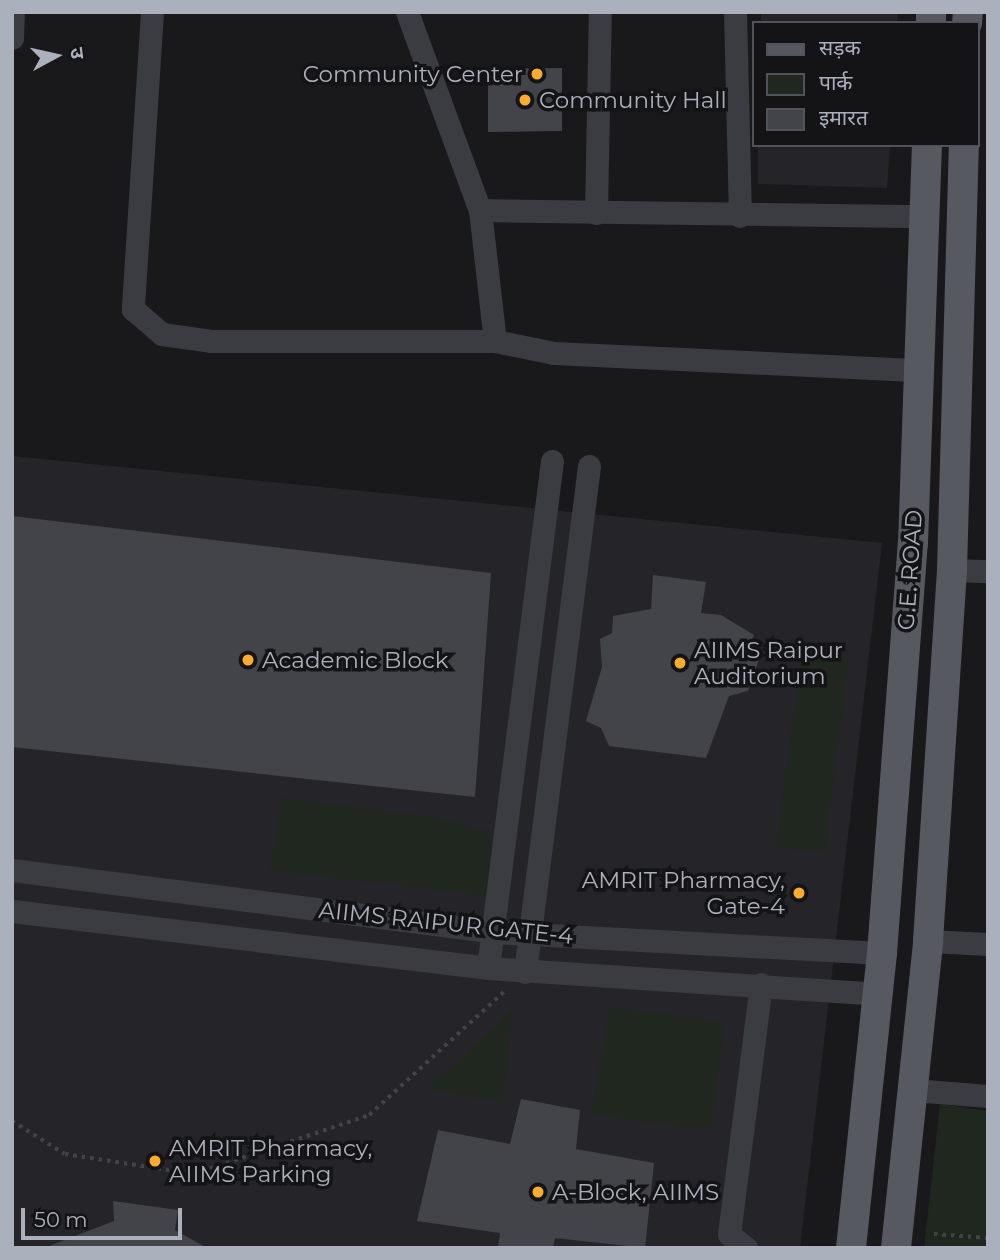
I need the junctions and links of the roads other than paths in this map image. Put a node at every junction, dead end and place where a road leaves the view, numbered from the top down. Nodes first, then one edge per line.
1 (13, 12) edge
2 (152, 12) edge
3 (407, 12) edge
4 (600, 12) edge
5 (735, 12) edge
6 (12, 38) edge
7 (927, 147) edge
8 (964, 147) edge
9 (480, 210) junction
10 (596, 213) junction
11 (740, 216) junction
12 (924, 216) junction
13 (495, 341) junction
14 (919, 370) junction
15 (552, 461) dead end
16 (589, 466) dead end
17 (952, 570) junction
18 (988, 571) edge
19 (12, 870) edge
20 (12, 911) edge
21 (493, 932) junction
22 (529, 935) junction
23 (928, 941) junction
24 (988, 944) edge
25 (882, 953) junction
26 (488, 968) junction
27 (526, 972) junction
28 (761, 984) junction
29 (877, 994) junction
30 (913, 1090) junction
31 (988, 1096) edge
32 (746, 1248) edge
33 (851, 1248) edge
34 (895, 1248) edge

1 - 6 street
2 - 13 street
3 - 9 street
4 - 10 street
5 - 11 street
7 - 12 main road, G.E. ROAD
8 - 17 main road
9 - 10 street
9 - 13 street
10 - 11 street
11 - 12 street
12 - 14 main road, G.E. ROAD
13 - 14 street
14 - 25 main road, G.E. ROAD
15 - 21 street
16 - 22 street
17 - 18 street
17 - 23 main road
19 - 21 street, AIIMS RAIPUR GATE-4
20 - 26 street, AIIMS RAIPUR GATE-4
21 - 22 street, AIIMS RAIPUR GATE-4
21 - 26 street
22 - 25 street, AIIMS RAIPUR GATE-4
22 - 27 street
23 - 24 street
23 - 30 main road
25 - 29 main road, G.E. ROAD
26 - 27 street, AIIMS RAIPUR GATE-4
27 - 28 street, AIIMS RAIPUR GATE-4
28 - 29 street, AIIMS RAIPUR GATE-4
28 - 32 street
29 - 33 main road, G.E. ROAD
30 - 31 street
30 - 34 main road

